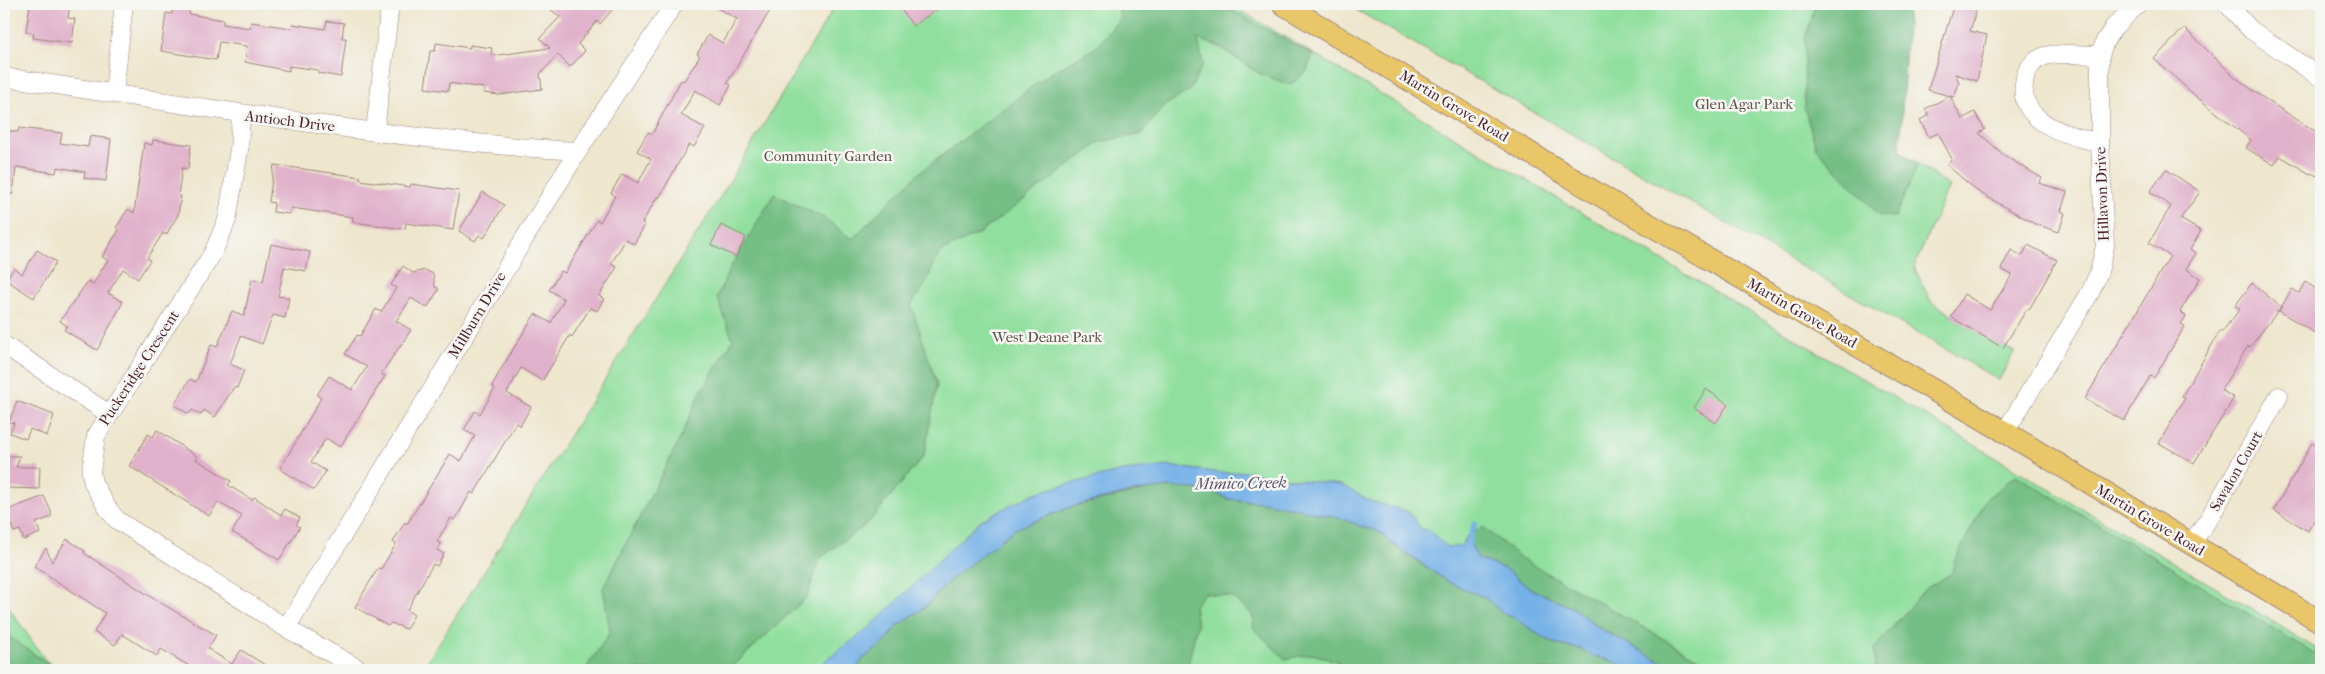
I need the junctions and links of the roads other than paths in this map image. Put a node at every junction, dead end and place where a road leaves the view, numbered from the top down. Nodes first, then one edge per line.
1 (124, 4) edge
2 (390, 4) edge
3 (674, 4) edge
4 (1283, 4) edge
5 (2138, 4) edge
6 (2227, 4) edge
7 (2100, 55) junction
8 (4, 77) edge
9 (2321, 78) edge
10 (114, 93) junction
11 (241, 114) junction
12 (375, 131) junction
13 (2100, 143) junction
14 (578, 151) junction
15 (4, 345) edge
16 (2279, 396) dead end
17 (109, 414) junction
18 (2005, 432) junction
19 (2191, 544) junction
20 (2321, 622) edge
21 (286, 628) junction
22 (361, 670) edge

1 - 10 street
2 - 12 street
3 - 14 street, Millburn Drive
4 - 18 main road, Martin Grove Road
5 - 7 street, Hillavon Drive
6 - 9 street
7 - 13 street, Hillavon Drive
7 - 13 street
8 - 10 street, Antioch Drive
10 - 11 street, Antioch Drive
11 - 12 street, Antioch Drive
11 - 17 street, Puckeridge Crescent
12 - 14 street, Antioch Drive
13 - 18 street, Hillavon Drive
14 - 21 street, Millburn Drive
15 - 17 street
16 - 19 street, Savalon Court
17 - 21 street, Puckeridge Crescent
18 - 19 main road, Martin Grove Road
19 - 20 main road, Martin Grove Road
21 - 22 street, Puckeridge Crescent

